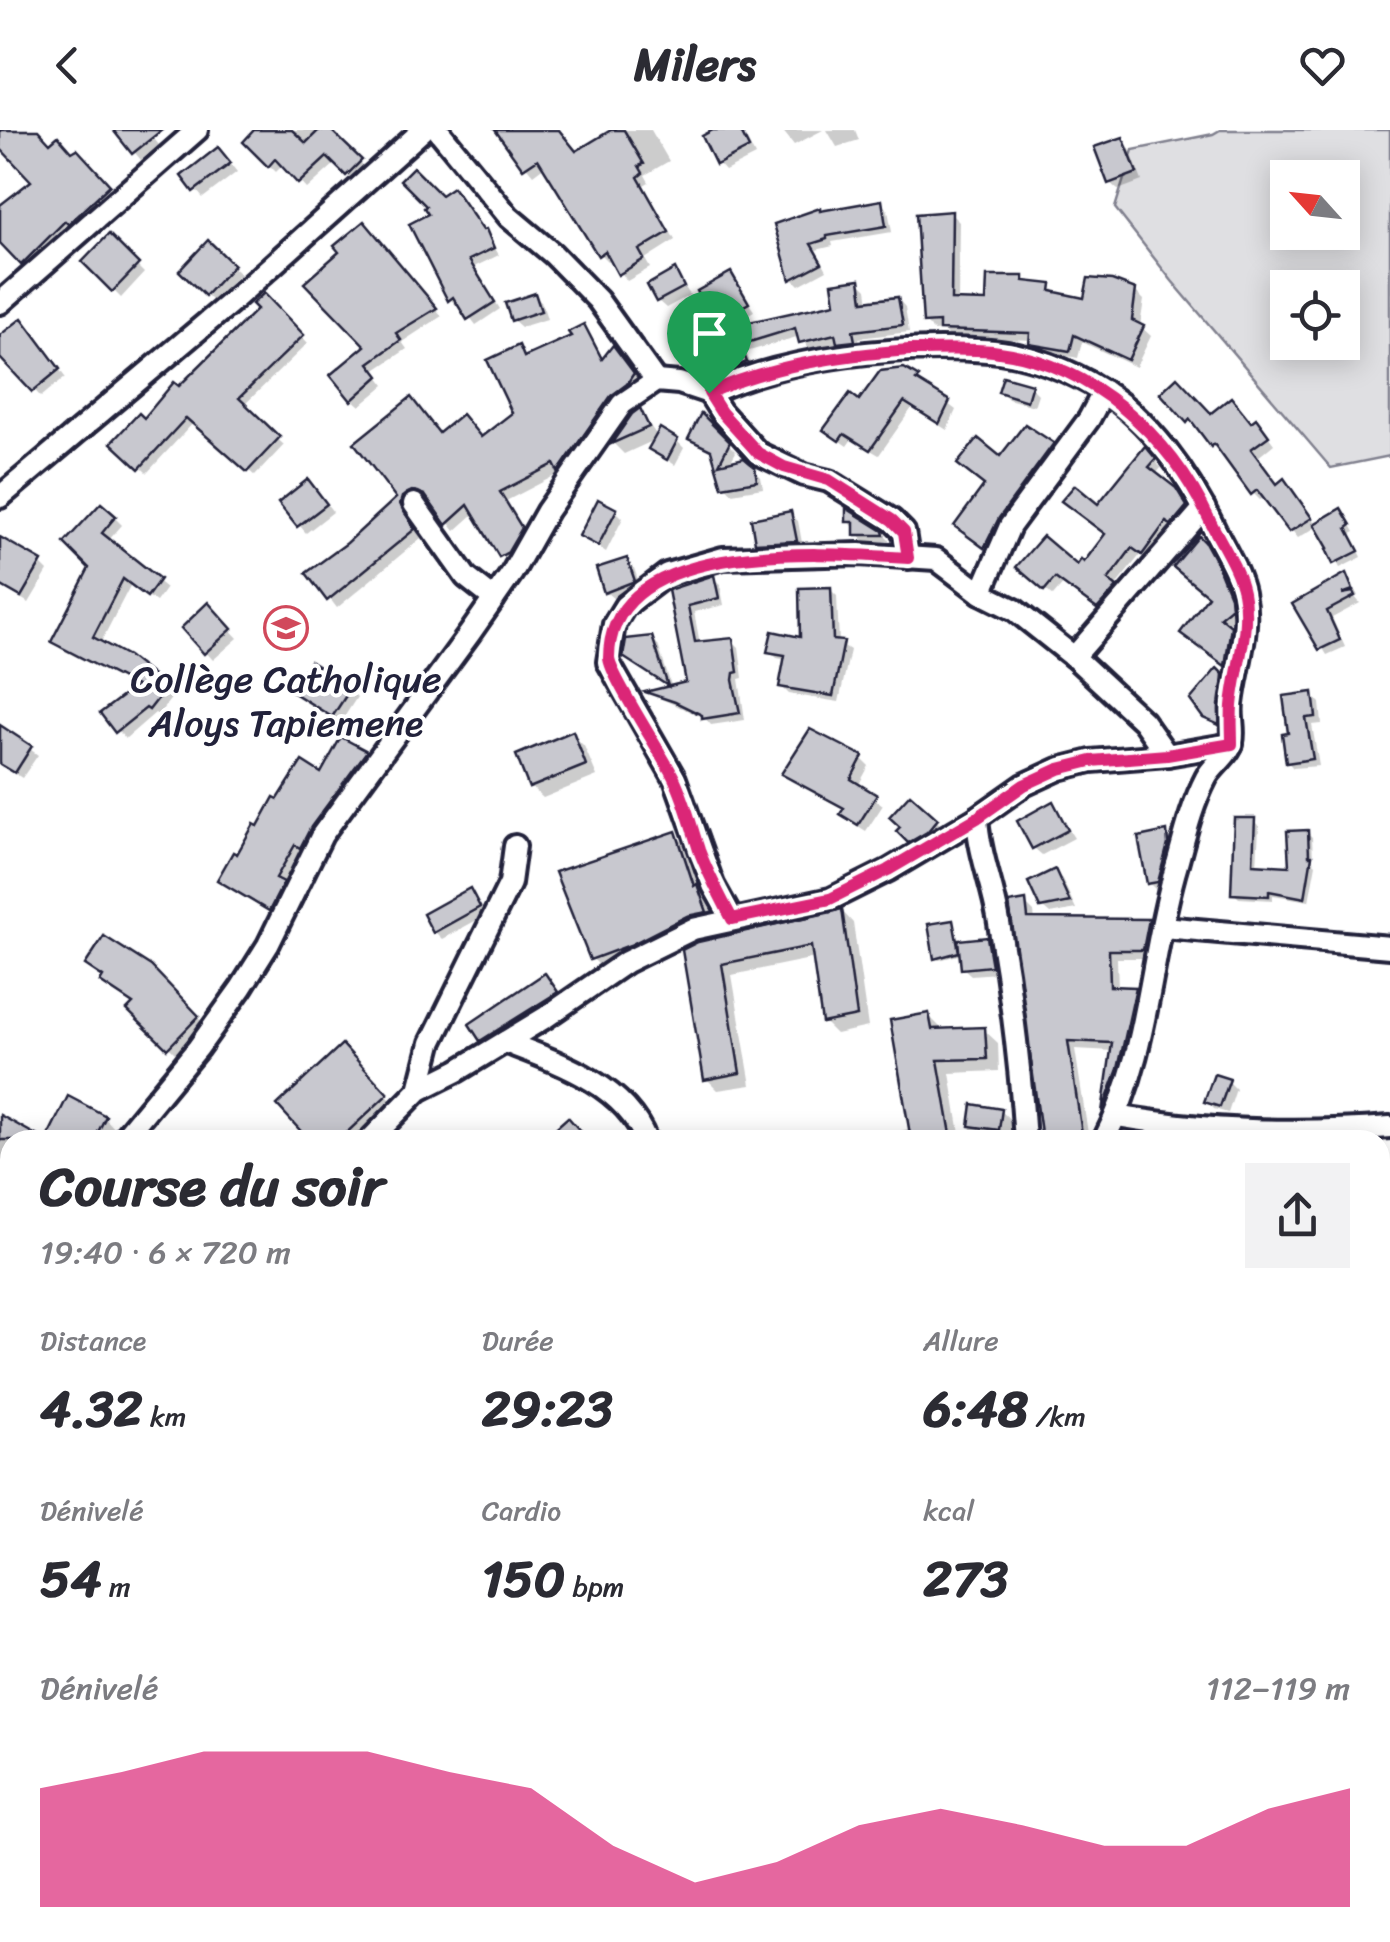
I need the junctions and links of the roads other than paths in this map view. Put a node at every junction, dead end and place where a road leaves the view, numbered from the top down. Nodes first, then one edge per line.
1 (197, 130) edge
2 (423, 130) edge
3 (438, 130) edge
4 (0, 304) edge
5 (656, 381) junction
6 (1104, 391) junction
7 (709, 393) junction
8 (0, 497) edge
9 (414, 504) dead end
10 (1204, 508) junction
11 (908, 558) junction
12 (981, 593) junction
13 (494, 599) junction
14 (1074, 657) junction
15 (1232, 744) junction
16 (1167, 755) junction
17 (977, 818) junction
18 (515, 846) dead end
19 (732, 919) junction
20 (1162, 927) junction
21 (1390, 947) edge
22 (505, 1042) junction
23 (419, 1090) junction
24 (1117, 1116) junction
25 (1390, 1126) edge
26 (130, 1130) edge
27 (380, 1130) edge
28 (642, 1130) edge
29 (1025, 1130) edge
30 (1109, 1130) edge
31 (1217, 1130) edge
32 (1354, 1130) edge

1 - 4 street
2 - 8 street
3 - 5 street
5 - 7 street
5 - 13 street
6 - 7 street
6 - 10 street
6 - 12 street
7 - 11 street
9 - 13 street
10 - 14 street
10 - 15 street
11 - 12 street
11 - 19 street
12 - 14 street
13 - 26 street
14 - 16 street
15 - 16 street
15 - 20 street
16 - 17 street
17 - 19 street
17 - 29 street
18 - 23 street
19 - 22 street
20 - 21 street
20 - 24 street
22 - 23 street
22 - 28 street
23 - 27 street
24 - 30 street
24 - 31 street
25 - 32 street

